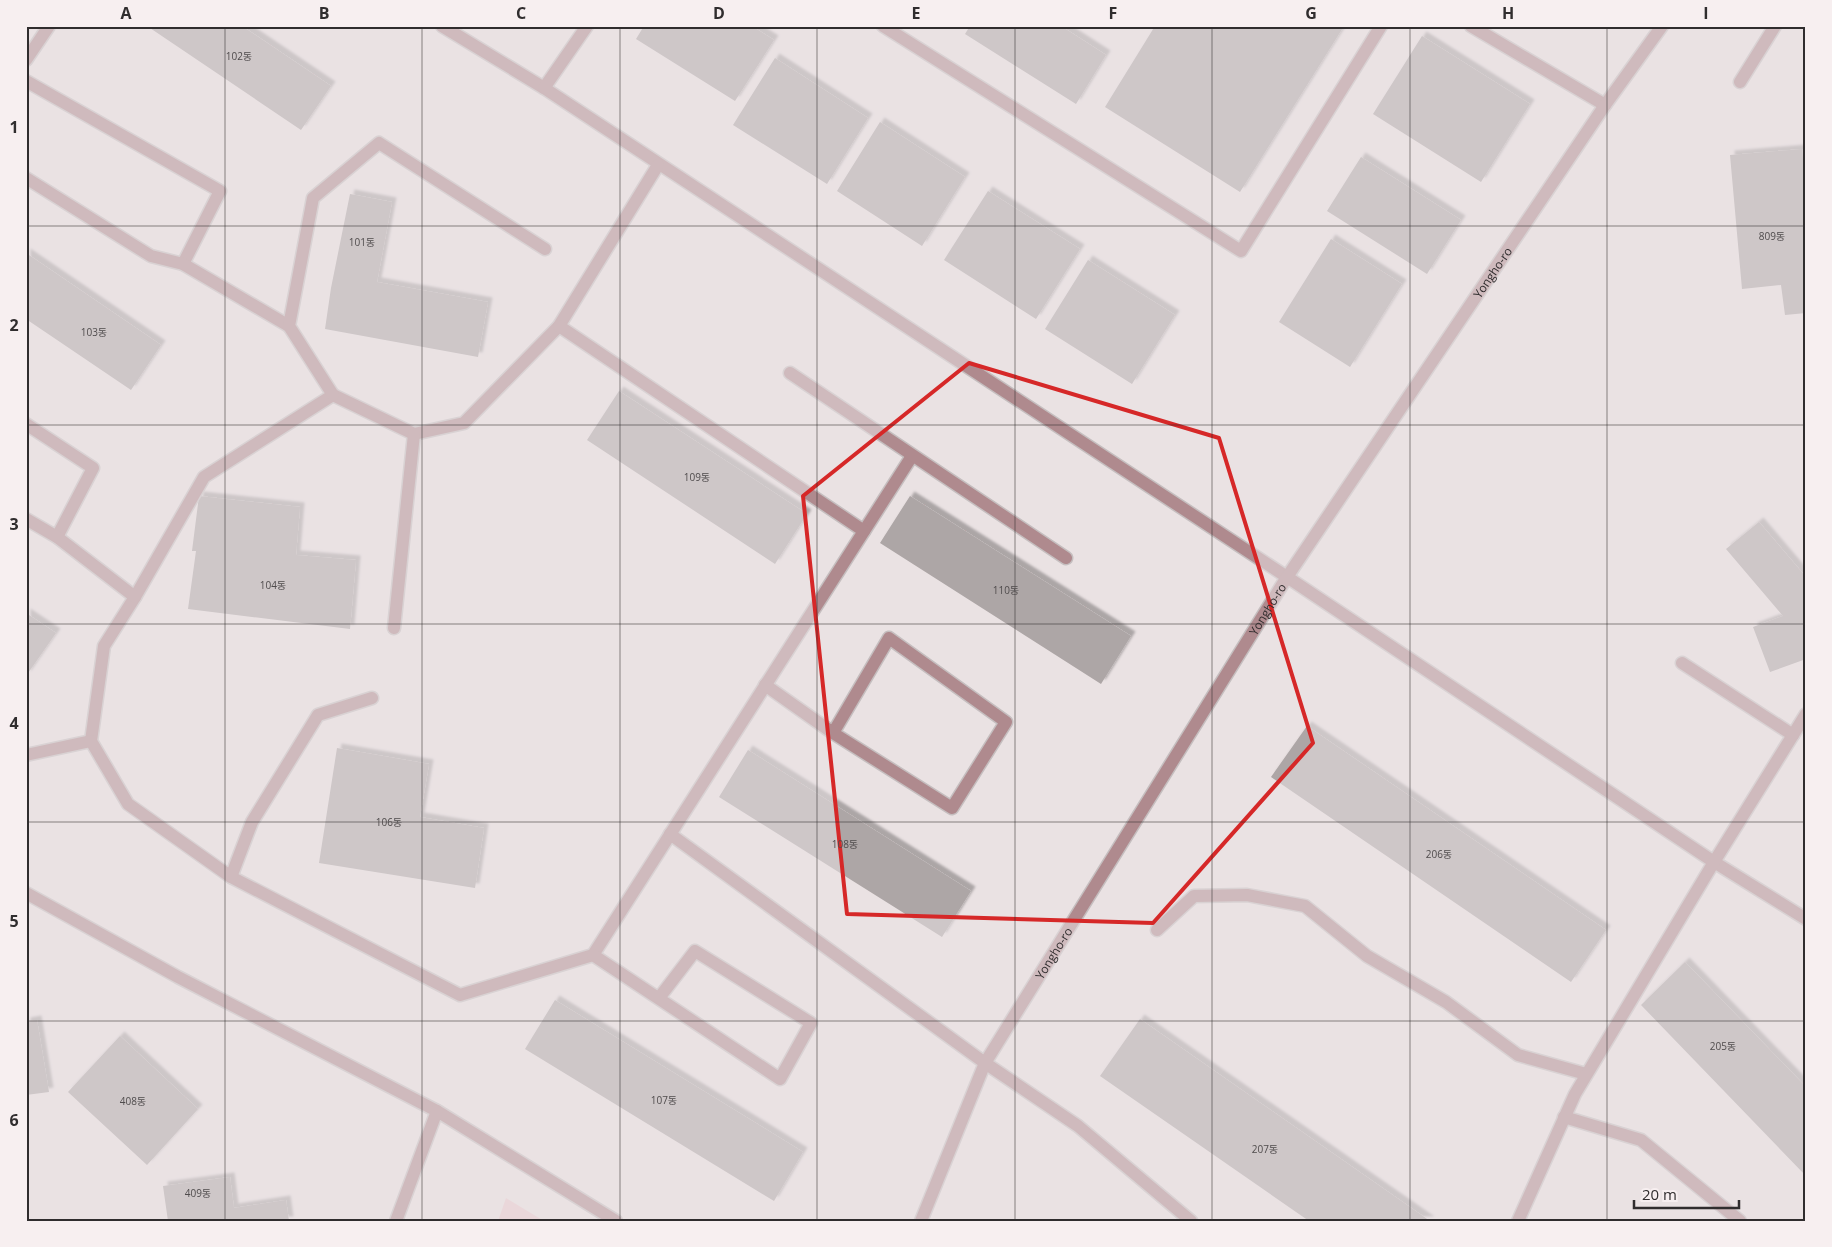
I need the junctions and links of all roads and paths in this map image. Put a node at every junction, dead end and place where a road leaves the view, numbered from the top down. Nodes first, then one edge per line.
1 (49, 26) edge
2 (442, 26) edge
3 (586, 26) edge
4 (883, 26) edge
5 (1380, 26) edge
6 (1471, 26) edge
7 (1662, 26) edge
8 (1775, 26) edge
9 (26, 60) edge
10 (26, 81) edge
11 (1740, 82) dead end
12 (544, 88) junction
13 (1605, 105) junction
14 (658, 164) junction
15 (26, 178) edge
16 (546, 249) dead end
17 (183, 264) junction
18 (289, 326) junction
19 (559, 326) junction
20 (790, 374) dead end
21 (333, 396) junction
22 (26, 424) edge
23 (414, 434) junction
24 (912, 456) junction
25 (26, 519) edge
26 (864, 530) junction
27 (57, 537) junction
28 (1066, 558) dead end
29 (1287, 577) junction
30 (135, 597) junction
31 (394, 628) dead end
32 (1682, 663) dead end
33 (765, 685) junction
34 (372, 698) dead end
35 (1806, 714) edge
36 (833, 733) junction
37 (1793, 735) junction
38 (91, 741) junction
39 (26, 756) edge
40 (670, 834) junction
41 (1714, 862) junction
42 (232, 877) junction
43 (26, 893) edge
44 (1806, 919) edge
45 (1157, 930) dead end
46 (593, 955) junction
47 (659, 998) junction
48 (985, 1064) junction
49 (1586, 1074) junction
50 (437, 1111) junction
51 (1564, 1117) junction
52 (396, 1221) edge
53 (616, 1221) edge
54 (921, 1221) edge
55 (1191, 1221) edge
56 (1518, 1221) edge
57 (1740, 1221) edge

1 - 9 street
2 - 12 street
3 - 12 street
4 - 5 street
6 - 13 street
7 - 13 street, Yongho-ro
8 - 11 street
10 - 17 street
12 - 14 street
13 - 29 street, Yongho-ro
14 - 19 street
14 - 29 street
15 - 17 street
16 - 18 street
17 - 18 street
18 - 21 street
19 - 23 street
19 - 26 street
20 - 24 street
21 - 23 street
21 - 30 street
22 - 27 street
23 - 31 street
24 - 26 street
24 - 28 street
25 - 27 street
26 - 33 street
27 - 30 street
29 - 41 street
29 - 48 street, Yongho-ro
30 - 38 street
32 - 37 street
33 - 36 street
33 - 40 street
34 - 42 street
35 - 37 street
36 - 36 street
37 - 41 street
38 - 39 street
38 - 42 street
40 - 46 street
40 - 48 street
41 - 44 street
41 - 49 street
42 - 46 street
43 - 50 street
45 - 49 street
46 - 47 street
47 - 47 street
48 - 54 street, Yongho-ro
48 - 55 street
49 - 51 street
50 - 52 street
50 - 53 street
51 - 56 street
51 - 57 street

